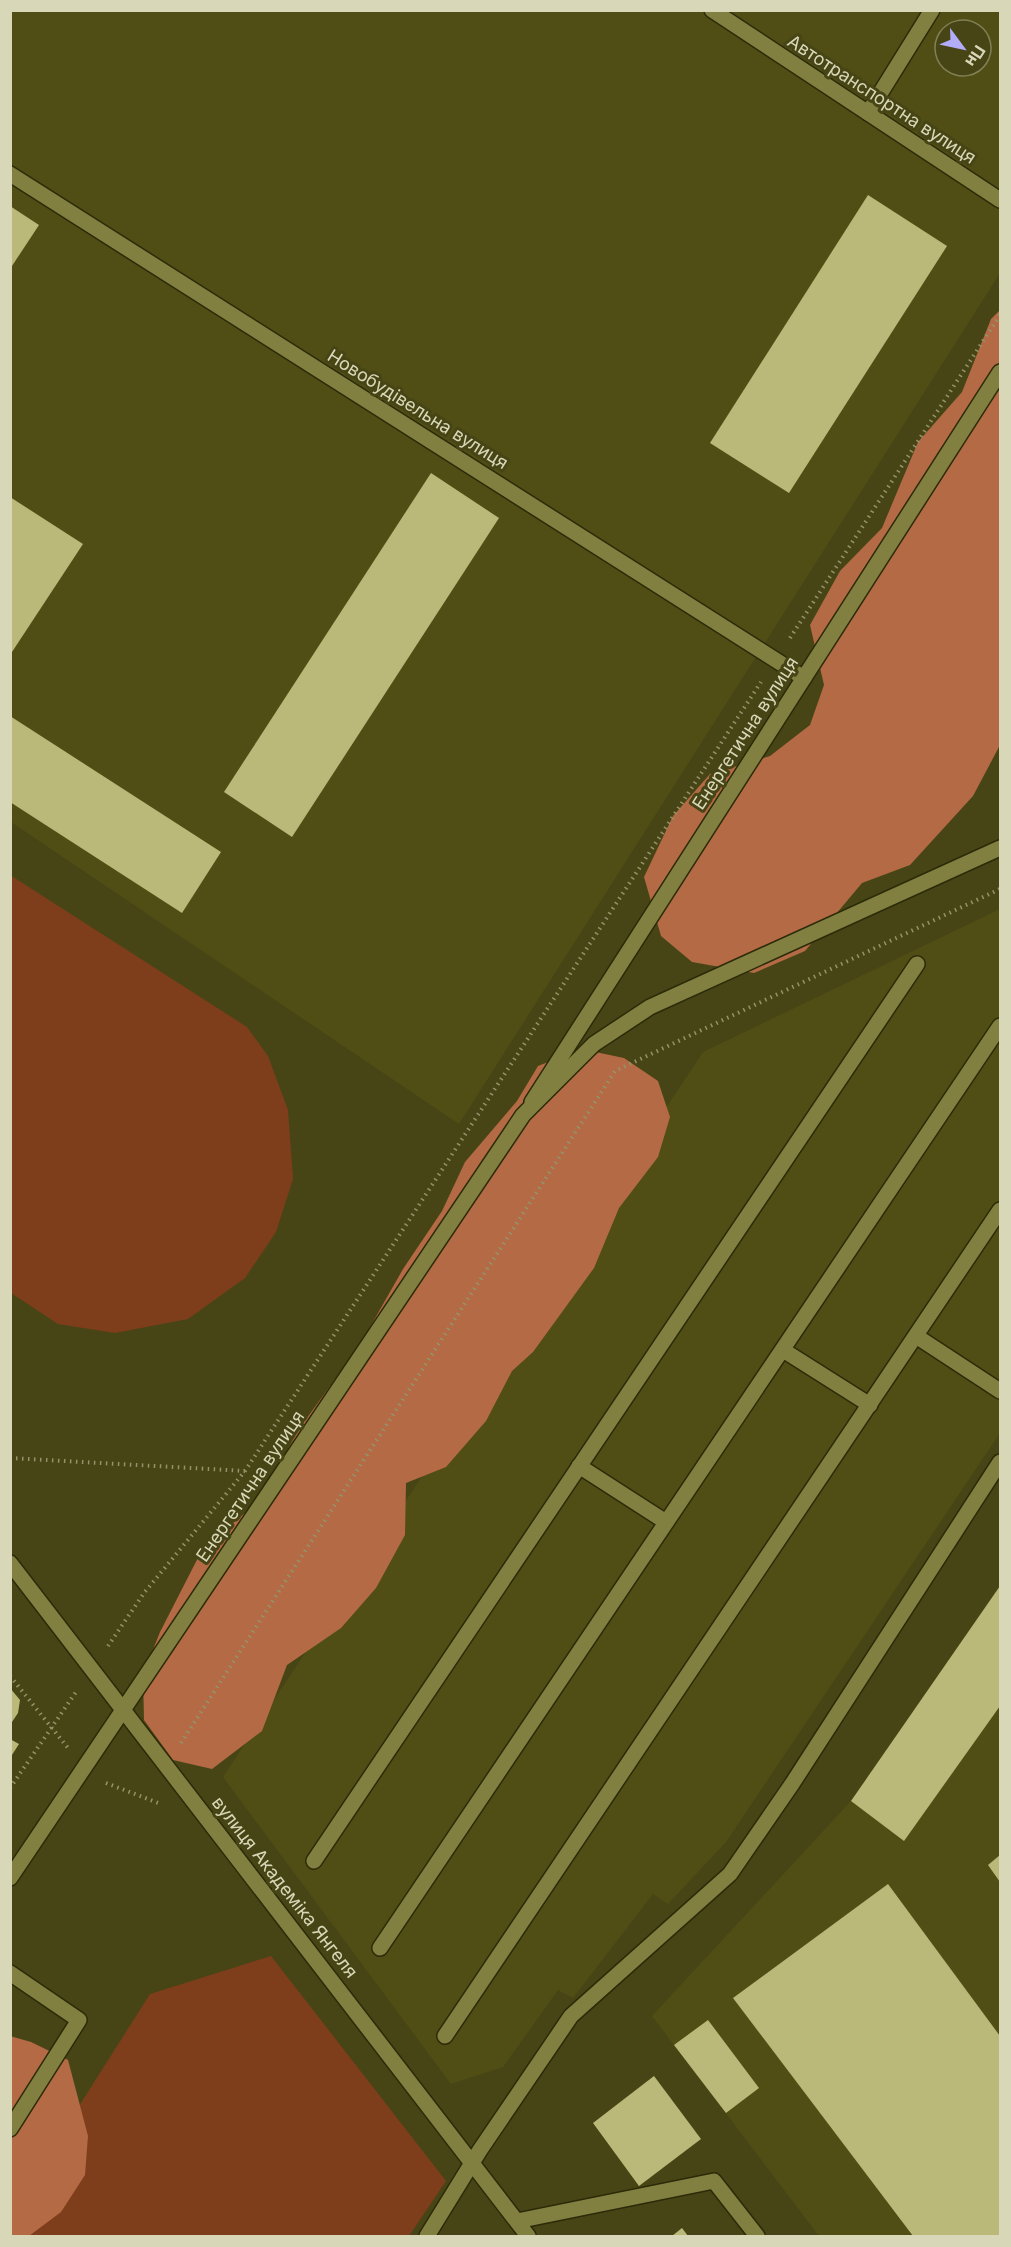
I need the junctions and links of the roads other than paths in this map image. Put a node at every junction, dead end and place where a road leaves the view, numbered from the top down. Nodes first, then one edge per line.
1 (712, 10) edge
2 (932, 10) edge
3 (868, 113) junction
4 (10, 174) edge
5 (1000, 200) edge
6 (1000, 372) edge
7 (804, 678) junction
8 (1000, 848) edge
9 (917, 964) dead end
10 (1000, 1026) edge
11 (523, 1115) junction
12 (1000, 1210) edge
13 (916, 1336) junction
14 (783, 1350) junction
15 (1000, 1391) edge
16 (870, 1405) junction
17 (1000, 1462) edge
18 (579, 1466) junction
19 (666, 1522) junction
20 (10, 1563) edge
21 (124, 1709) junction
22 (314, 1861) dead end
23 (10, 1878) edge
24 (380, 1948) dead end
25 (10, 1973) edge
26 (445, 2036) dead end
27 (10, 2129) edge
28 (472, 2162) junction
29 (517, 2221) junction
30 (427, 2236) edge
31 (528, 2236) edge
32 (757, 2236) edge

1 - 3 street, Автотранспортна вулиця
2 - 3 street
3 - 5 street, Автотранспортна вулиця
4 - 7 street, Новобудівельна вулиця
6 - 7 street, Енергетична вулиця
7 - 11 street, Енергетична вулиця
8 - 11 street, Енергетична вулиця
9 - 18 street
10 - 14 street
11 - 21 street, Енергетична вулиця
12 - 13 street
13 - 15 street
13 - 16 street
14 - 16 street
14 - 19 street
16 - 26 street
17 - 28 street
18 - 19 street
18 - 22 street
19 - 24 street
20 - 21 street, вулиця Академіка Янгеля
21 - 23 street, Енергетична вулиця
21 - 28 street, вулиця Академіка Янгеля
25 - 27 street
28 - 29 street, вулиця Академіка Янгеля
28 - 30 street
29 - 31 street, вулиця Академіка Янгеля
29 - 32 street

